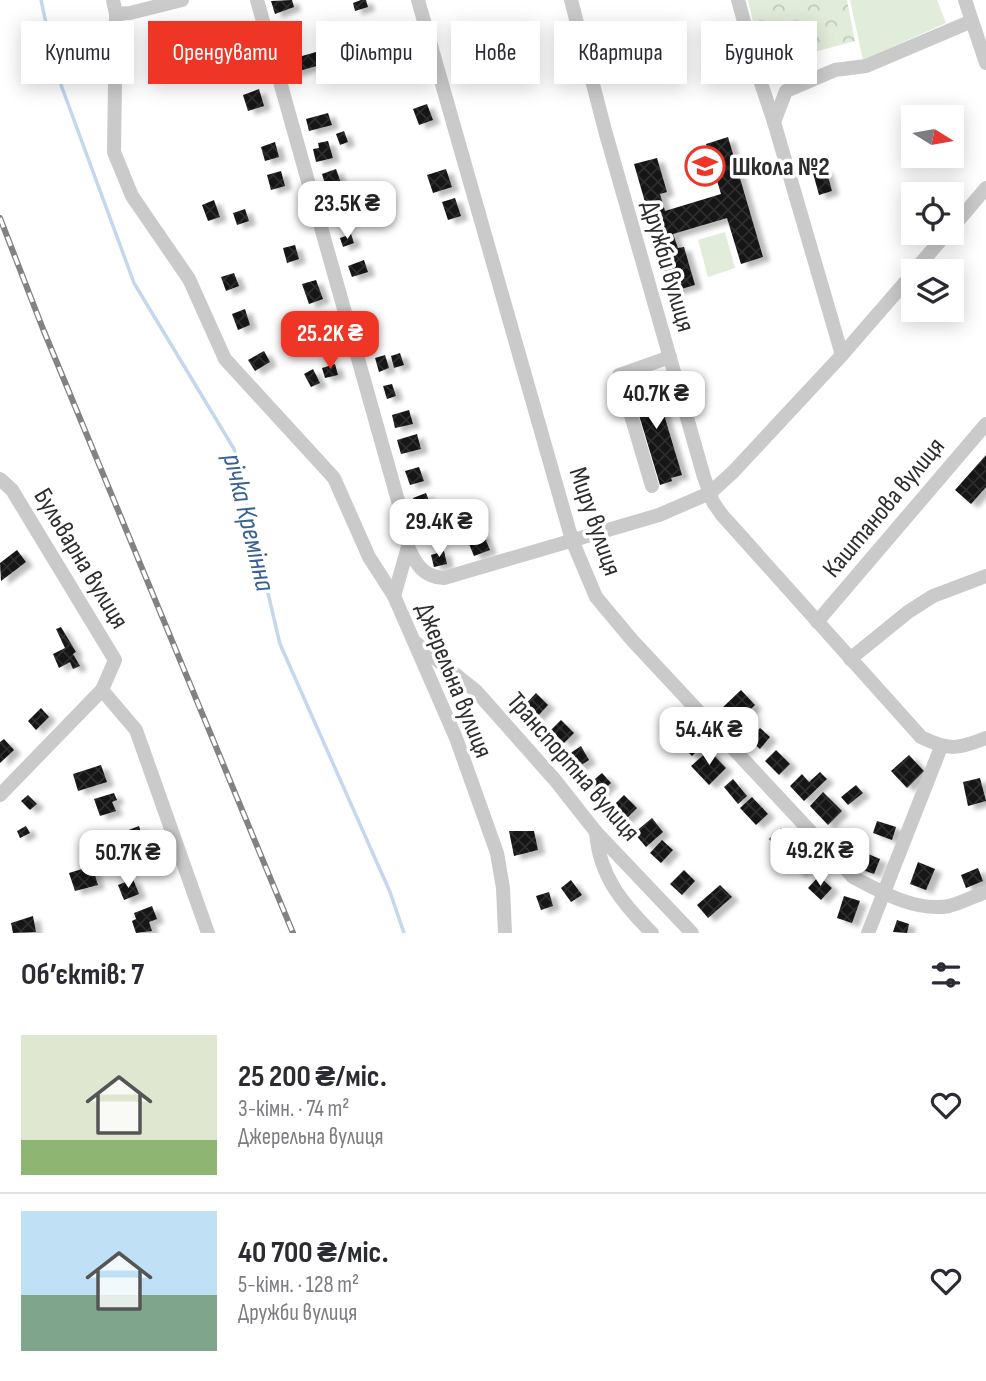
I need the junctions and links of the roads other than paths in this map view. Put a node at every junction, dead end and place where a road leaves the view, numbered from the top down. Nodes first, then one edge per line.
1 (182, 0) edge
2 (257, 0) edge
3 (418, 0) edge
4 (570, 0) edge
5 (738, 0) edge
6 (965, 0) edge
7 (115, 7) edge
8 (972, 21) junction
9 (986, 63) edge
10 (774, 122) junction
11 (986, 188) edge
12 (964, 214) edge
13 (937, 245) edge
14 (925, 259) edge
15 (901, 287) edge
16 (842, 355) junction
17 (670, 357) junction
18 (986, 425) edge
19 (0, 479) edge
20 (652, 486) dead end
21 (710, 493) junction
22 (572, 540) junction
23 (408, 547) junction
24 (986, 576) edge
25 (394, 596) junction
26 (817, 622) junction
27 (412, 639) junction
28 (850, 659) junction
29 (102, 690) junction
30 (986, 738) edge
31 (942, 747) junction
32 (0, 795) edge
33 (596, 832) junction
34 (986, 892) edge
35 (884, 894) junction
36 (208, 933) edge
37 (505, 933) edge
38 (652, 933) edge
39 (692, 933) edge
40 (868, 933) edge

1 - 7 street
2 - 23 street, Джерельна вулиця
3 - 22 street, Миру вулиця
4 - 17 street, Дружби вулиця
5 - 10 street
6 - 8 street
7 - 25 street
8 - 9 street
8 - 10 street
10 - 16 street
11 - 12 street
13 - 14 street
15 - 16 street
16 - 21 street
17 - 20 street
17 - 21 street, Дружби вулиця
18 - 26 street, Каштанова вулиця
19 - 29 street, Бульварна вулиця
21 - 22 street
21 - 26 street, Дружби вулиця
22 - 23 street
22 - 35 street, Миру вулиця
23 - 25 street, Джерельна вулиця
24 - 28 street
25 - 27 street, Джерельна вулиця
26 - 28 street, Дружби вулиця
27 - 33 street, Транспортна вулиця
27 - 37 street, Джерельна вулиця
28 - 31 street, Дружби вулиця
29 - 32 street
29 - 36 street
30 - 31 street
31 - 35 street
33 - 38 street
33 - 39 street, Транспортна вулиця
34 - 35 street, Миру вулиця
35 - 40 street

